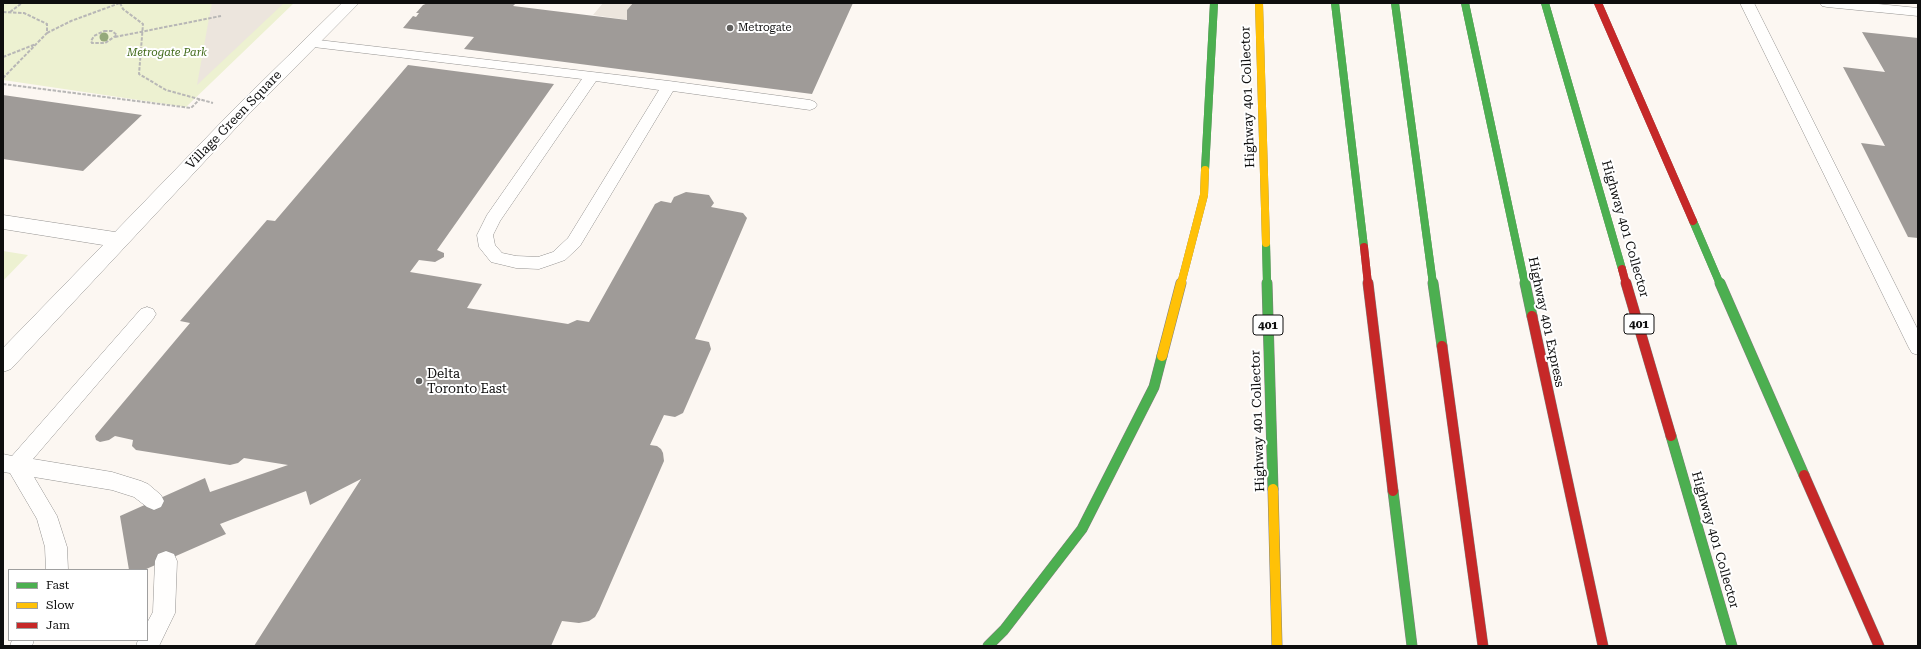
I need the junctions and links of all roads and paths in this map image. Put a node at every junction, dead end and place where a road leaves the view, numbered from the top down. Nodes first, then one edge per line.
1 (22, 3) edge
2 (120, 3) edge
3 (351, 3) edge
4 (1214, 3) edge
5 (1259, 3) edge
6 (1335, 3) edge
7 (1395, 3) edge
8 (1465, 3) edge
9 (1545, 3) edge
10 (1598, 3) edge
11 (1747, 3) edge
12 (1827, 3) edge
13 (3, 12) edge
14 (10, 12) junction
15 (1918, 12) edge
16 (221, 16) dead end
17 (142, 31) junction
18 (47, 33) junction
19 (115, 37) junction
20 (310, 43) junction
21 (37, 44) junction
22 (3, 57) edge
23 (592, 76) junction
24 (3, 78) edge
25 (3, 84) edge
26 (669, 86) junction
27 (200, 99) junction
28 (810, 105) dead end
29 (242, 111) junction
30 (3, 222) edge
31 (120, 240) junction
32 (147, 314) dead end
33 (1918, 348) edge
34 (3, 362) edge
35 (9, 464) edge
36 (154, 501) dead end
37 (166, 561) dead end
38 (57, 569) edge
39 (147, 646) edge
40 (988, 646) edge
41 (1277, 646) edge
42 (1412, 646) edge
43 (1483, 646) edge
44 (1603, 646) edge
45 (1732, 646) edge
46 (1879, 646) edge

1 - 14 path
2 - 17 path
2 - 18 path
3 - 20 street, Village Green Square
4 - 40 highway
5 - 41 highway, Highway 401 Collector / 401
6 - 42 highway
7 - 43 highway
8 - 44 highway, Highway 401 Express
9 - 45 highway, Highway 401 Collector / 401
10 - 46 highway
11 - 33 lane
12 - 15 lane
13 - 14 path
14 - 18 path
16 - 17 path
17 - 19 path
17 - 27 path
18 - 21 path
19 - 19 path
20 - 23 lane
20 - 29 street, Village Green Square
21 - 22 path
21 - 24 path
23 - 26 lane
23 - 26 lane
25 - 27 path
26 - 28 lane
27 - 29 path
29 - 31 street, Village Green Square
30 - 31 street
31 - 34 street, Village Green Square
32 - 35 lane
35 - 36 lane
35 - 38 lane
37 - 39 lane

